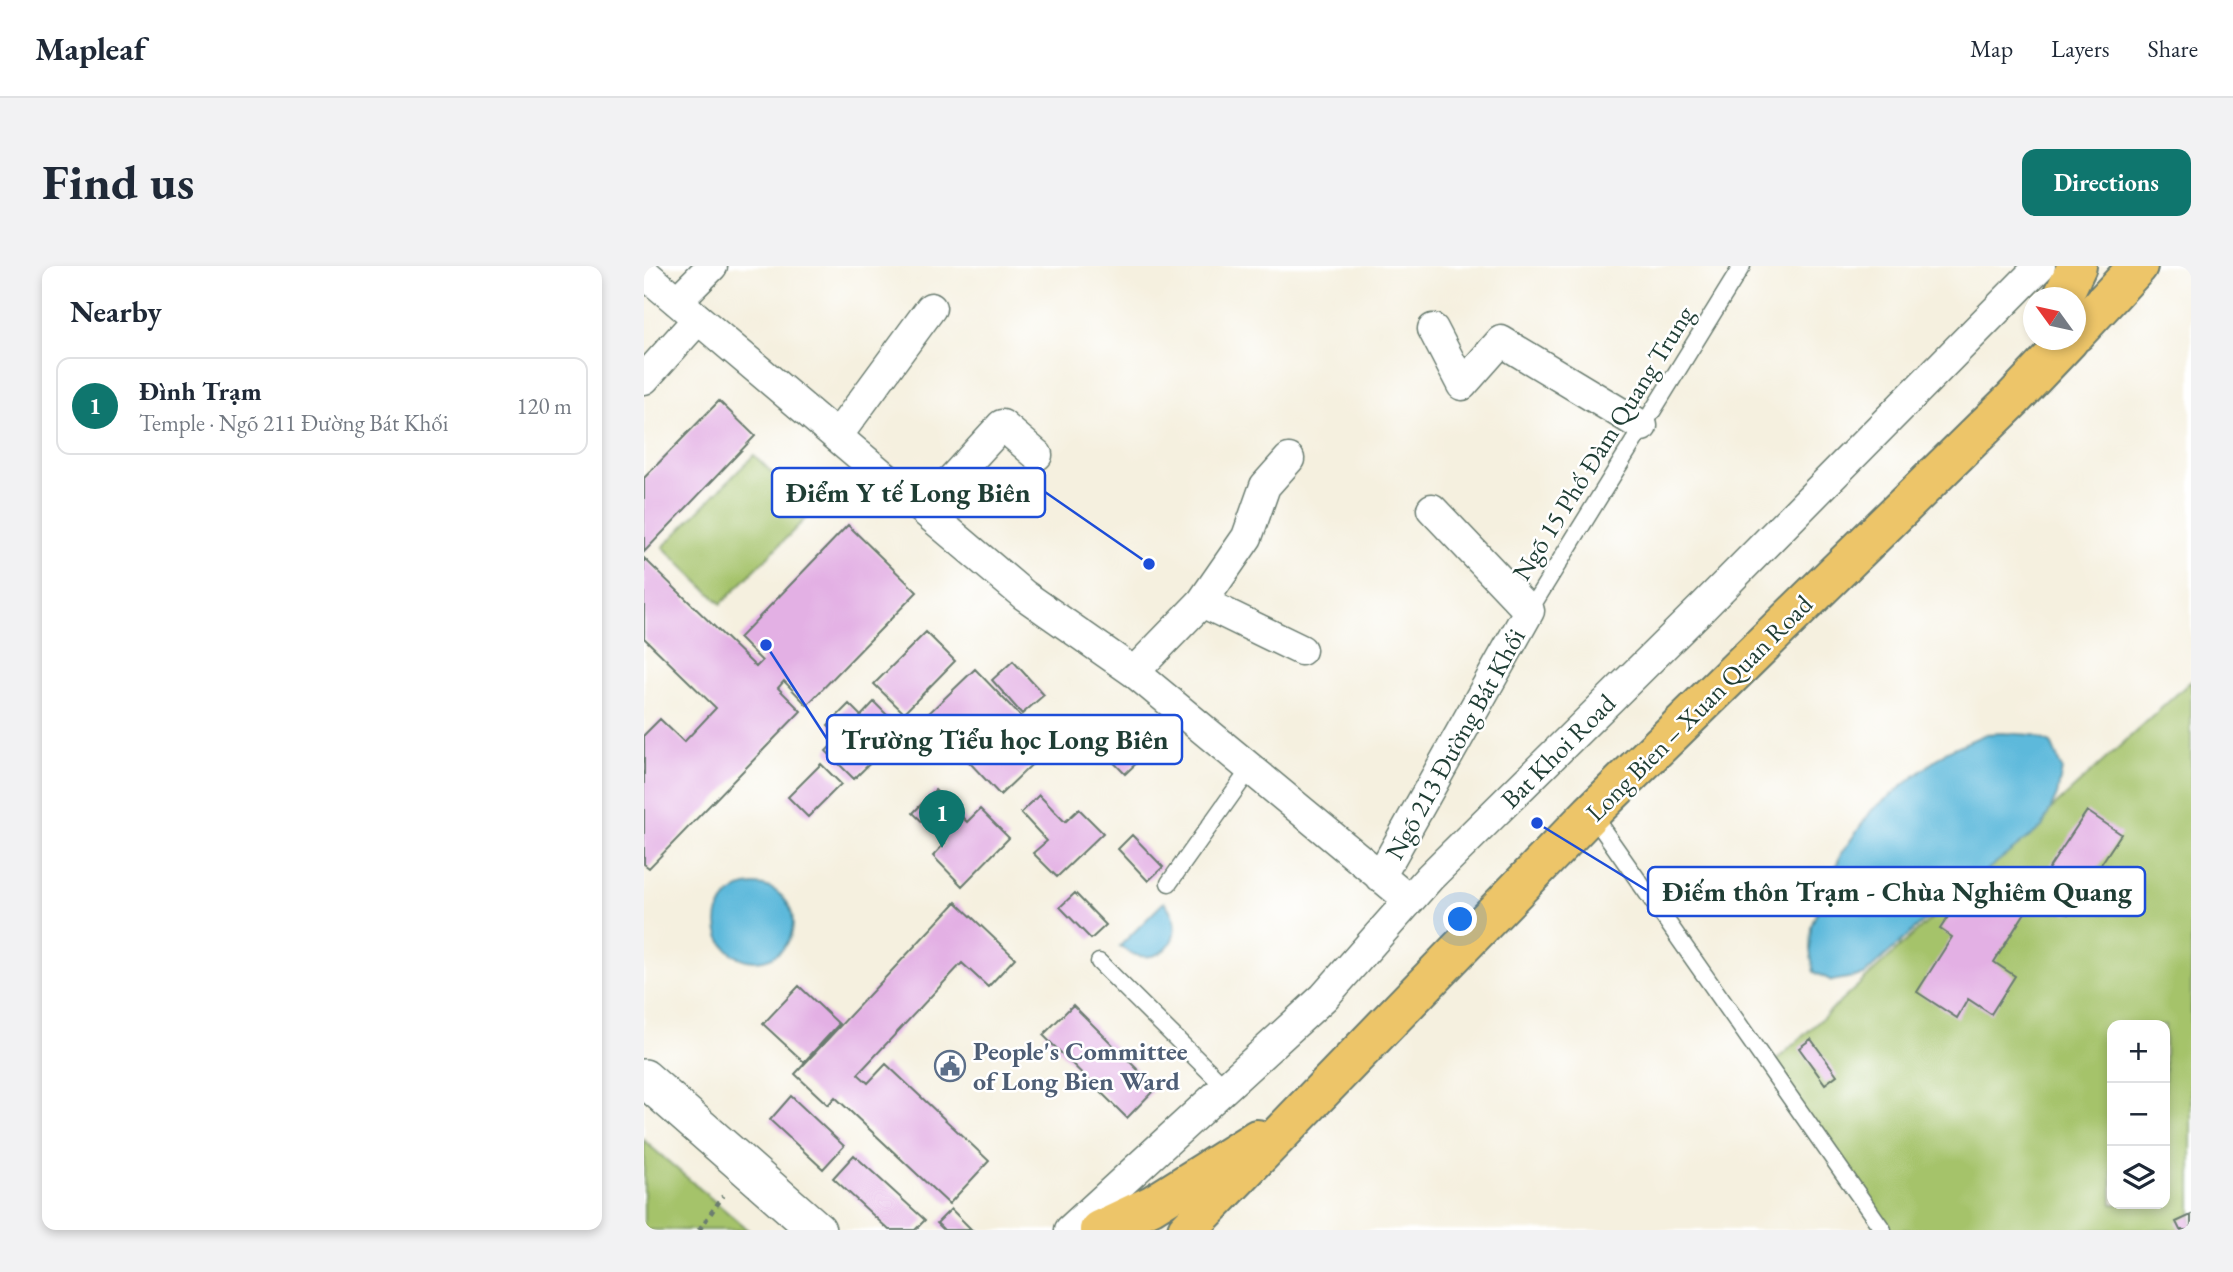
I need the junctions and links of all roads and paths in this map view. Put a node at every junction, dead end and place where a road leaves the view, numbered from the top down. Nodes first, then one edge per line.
1 (712, 266) edge
2 (1742, 266) edge
3 (2040, 266) edge
4 (2077, 266) edge
5 (2138, 266) edge
6 (644, 273) edge
7 (2067, 287) edge
8 (931, 308) dead end
9 (688, 310) junction
10 (2086, 322) edge
11 (1433, 329) dead end
12 (2037, 350) edge
13 (2060, 350) edge
14 (644, 379) edge
15 (2013, 399) junction
16 (1642, 426) junction
17 (837, 436) junction
18 (1037, 456) dead end
19 (1289, 459) dead end
20 (1432, 509) dead end
21 (924, 510) junction
22 (1202, 602) junction
23 (1529, 611) junction
24 (1300, 650) dead end
25 (1134, 672) junction
26 (1250, 769) junction
27 (1591, 813) junction
28 (1380, 877) junction
29 (1169, 883) dead end
30 (1409, 900) junction
31 (1099, 962) dead end
32 (644, 1078) edge
33 (1225, 1087) junction
34 (1310, 1106) junction
35 (723, 1196) dead end
36 (699, 1230) edge
37 (817, 1230) edge
38 (1070, 1230) edge
39 (1099, 1230) edge
40 (1186, 1230) edge
41 (1883, 1230) edge

1 - 9 street
2 - 16 lane, Ngõ 15 Phố Đàm Quang Trung
3 - 30 street, Bat Khoi Road
4 - 7 main road
5 - 10 main road
6 - 9 street
8 - 17 street
9 - 14 street
9 - 17 street
11 - 16 street
12 - 15 main road
13 - 15 main road, Long Bien – Xuan Quan Road
15 - 27 main road, Long Bien – Xuan Quan Road
16 - 23 lane, Ngõ 15 Phố Đàm Quang Trung
17 - 21 street
18 - 21 street
19 - 22 street
20 - 23 street
21 - 25 street
22 - 24 street
22 - 25 street
23 - 28 street, Ngõ 213 Đường Bát Khối
25 - 26 street
26 - 28 street
26 - 29 lane
27 - 34 main road, Long Bien – Xuan Quan Road
27 - 41 lane
28 - 30 street
30 - 33 street, Bat Khoi Road
31 - 33 lane
32 - 37 street
33 - 38 street, Bat Khoi Road
34 - 39 main road
34 - 40 main road, Long Bien – Xuan Quan Road
35 - 36 path

